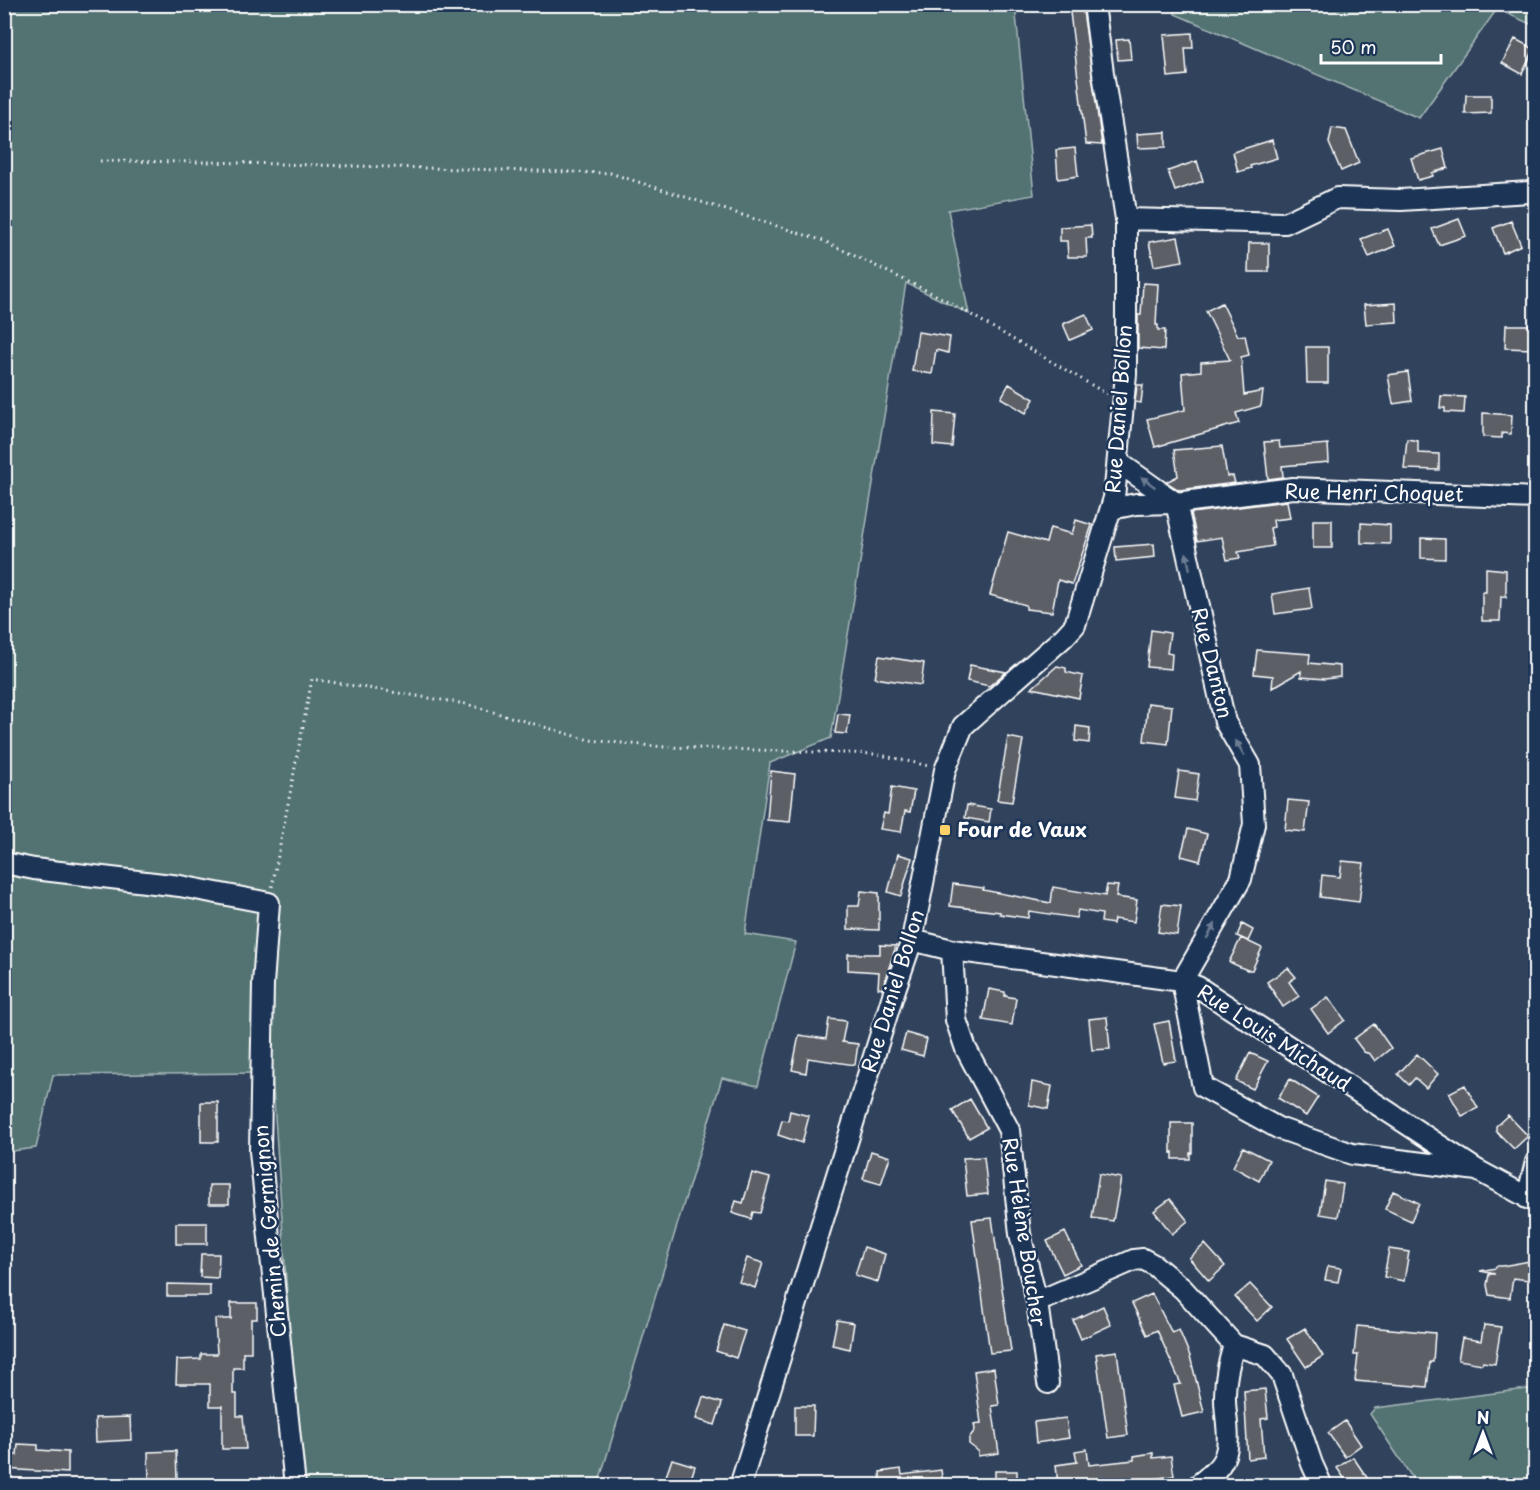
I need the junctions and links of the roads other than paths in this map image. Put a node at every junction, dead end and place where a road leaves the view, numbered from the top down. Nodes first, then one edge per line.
1 (1094, 4) edge
2 (1530, 192) dead end
3 (1126, 219) junction
4 (1118, 462) junction
5 (1536, 498) edge
6 (1176, 502) junction
7 (1111, 509) junction
8 (4, 863) edge
9 (912, 939) junction
10 (952, 950) junction
11 (1182, 981) junction
12 (1536, 1162) edge
13 (1477, 1170) junction
14 (1531, 1200) edge
15 (1036, 1302) junction
16 (1234, 1345) junction
17 (1048, 1383) dead end
18 (295, 1485) edge
19 (740, 1485) edge
20 (1197, 1485) edge
21 (1322, 1485) edge

1 - 3 street, Rue Daniel Bollon
2 - 3 street
3 - 4 street, Rue Daniel Bollon
6 -> 4 street
4 - 7 street, Rue Daniel Bollon
5 - 6 street, Rue Henri Choquet
6 - 7 street, Rue Henri Choquet
11 -> 6 street, Rue Danton
7 - 9 street, Rue Daniel Bollon
8 - 18 street, Chemin de Germignon
9 - 10 street, Rue Louis Michaud
9 - 19 street, Rue Daniel Bollon
10 - 11 street, Rue Louis Michaud
10 - 15 street, Rue Hélène Boucher
11 - 13 street, Rue Louis Michaud
11 - 13 street
12 - 14 street
13 - 14 street, Rue Louis Michaud
15 - 16 street
15 - 17 street, Rue Hélène Boucher
16 - 20 street
16 - 21 street

